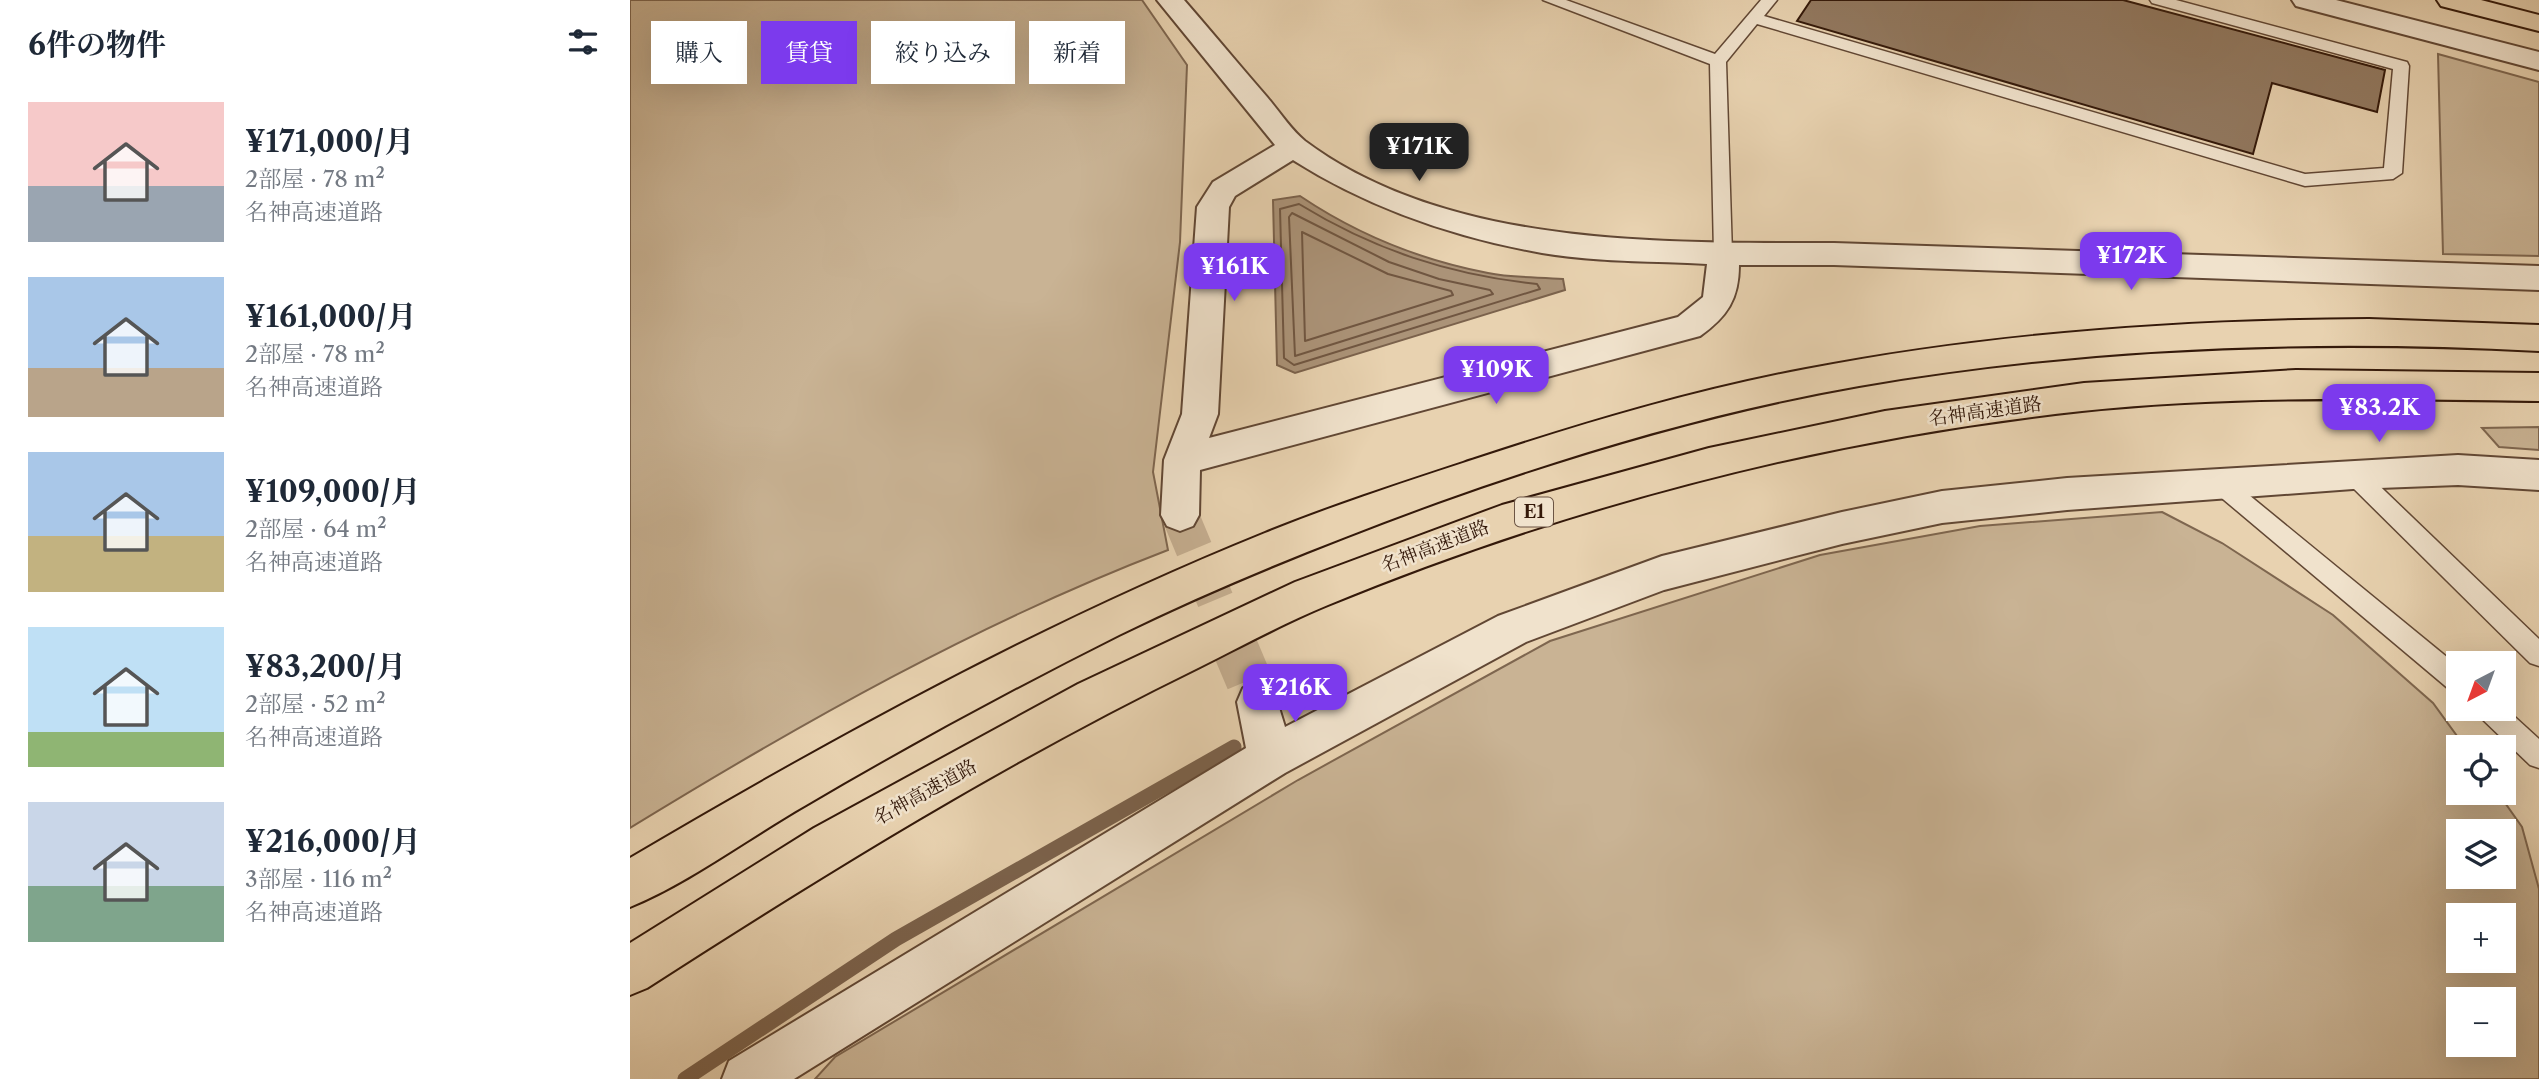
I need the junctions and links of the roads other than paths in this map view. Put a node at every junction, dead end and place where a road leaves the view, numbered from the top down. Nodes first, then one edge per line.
1 (1170, 0) edge
2 (1551, 0) edge
3 (1769, 0) edge
4 (2158, 0) edge
5 (2305, 0) edge
6 (2450, 0) edge
7 (2524, 0) edge
8 (2539, 5) edge
9 (1753, 18) junction
10 (2539, 23) edge
11 (1718, 61) junction
12 (2539, 61) edge
13 (1293, 147) junction
14 (1723, 254) junction
15 (2539, 278) edge
16 (2539, 338) edge
17 (2539, 387) edge
18 (1182, 460) junction
19 (2353, 474) junction
20 (2539, 475) edge
21 (2219, 483) junction
22 (1180, 515) tunnel mouth
23 (2539, 655) edge
24 (2446, 670) edge
25 (1258, 702) tunnel mouth
26 (2502, 721) edge
27 (2539, 756) edge
28 (1269, 758) junction
29 (630, 884) edge
30 (630, 971) edge
31 (747, 1079) edge

1 - 13 street
2 - 11 lane
3 - 9 lane
4 - 9 lane
5 - 12 street
6 - 10 highway
7 - 8 highway
9 - 11 lane
11 - 14 lane
13 - 14 street
13 - 18 street
14 - 15 street
14 - 18 street
16 - 29 highway
17 - 30 highway, 名神高速道路 / E1
18 - 22 street
19 - 20 street
19 - 21 street
19 - 23 lane
21 - 24 lane
21 - 28 street
25 - 28 street
26 - 27 lane
28 - 31 street

